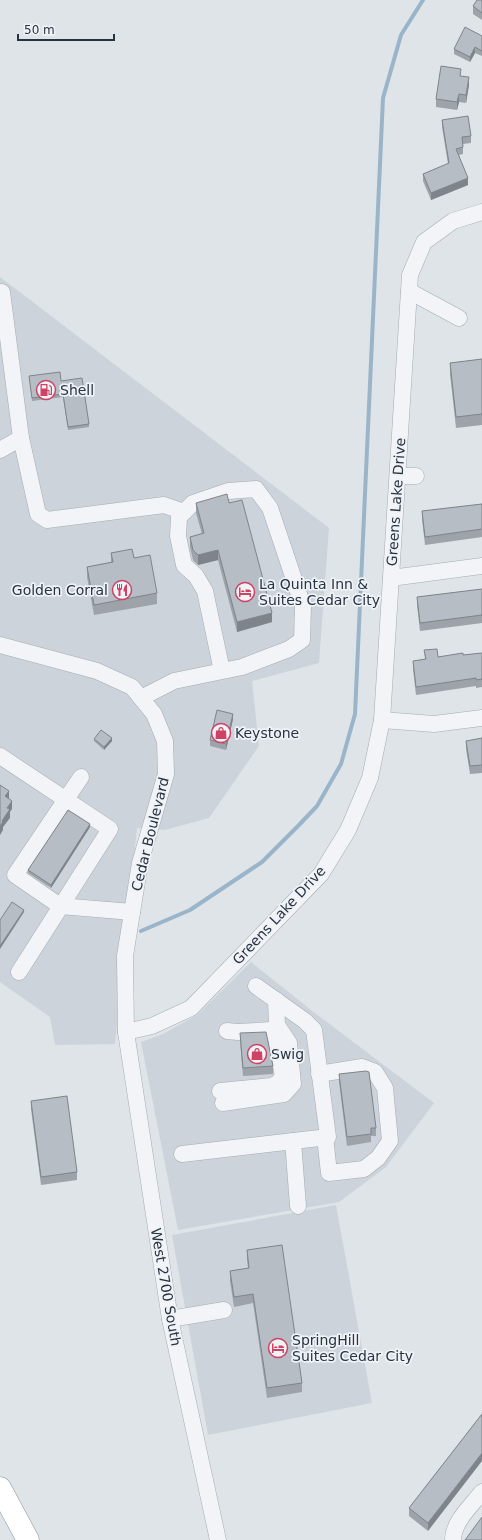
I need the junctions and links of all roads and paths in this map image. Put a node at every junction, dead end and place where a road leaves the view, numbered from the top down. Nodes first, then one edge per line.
1 (482, 212) edge
2 (409, 291) junction
3 (2, 292) dead end
4 (459, 318) dead end
5 (21, 438) junction
6 (0, 450) edge
7 (398, 476) junction
8 (416, 476) dead end
9 (184, 512) junction
10 (482, 566) edge
11 (391, 578) junction
12 (0, 645) edge
13 (222, 671) junction
14 (141, 698) junction
15 (482, 718) edge
16 (382, 720) junction
17 (0, 756) edge
18 (81, 777) dead end
19 (66, 800) junction
20 (60, 906) junction
21 (132, 912) junction
22 (19, 972) dead end
23 (256, 986) dead end
24 (276, 1000) junction
25 (274, 1028) junction
26 (227, 1031) dead end
27 (126, 1032) junction
28 (319, 1074) junction
29 (221, 1097) dead end
30 (325, 1137) junction
31 (293, 1141) junction
32 (182, 1154) dead end
33 (298, 1206) dead end
34 (224, 1310) dead end
35 (170, 1319) junction
36 (0, 1476) edge
37 (0, 1488) edge
38 (482, 1492) edge
39 (25, 1533) edge
40 (218, 1540) edge
41 (453, 1540) edge

1 - 2 street, Greens Lake Drive
2 - 4 street
2 - 7 street, Greens Lake Drive
3 - 5 street
5 - 6 street
5 - 9 street
7 - 8 street
7 - 11 street, Greens Lake Drive
9 - 13 street
9 - 13 street
10 - 11 street
11 - 16 street, Greens Lake Drive
12 - 14 street, Cedar Boulevard
13 - 14 street
14 - 21 street, Cedar Boulevard
15 - 16 street
16 - 27 street, Greens Lake Drive
17 - 19 street
18 - 19 street
19 - 20 street
19 - 20 street
20 - 21 street
20 - 22 street
21 - 27 street, Cedar Boulevard
23 - 24 street
24 - 25 street
24 - 28 street
25 - 26 street
25 - 29 street
27 - 35 street, West 2700 South
28 - 30 street
28 - 30 street
30 - 31 street
31 - 32 street
31 - 33 street
34 - 35 street
35 - 40 street, West 2700 South
36 - 39 highway
37 - 39 highway
38 - 41 street

